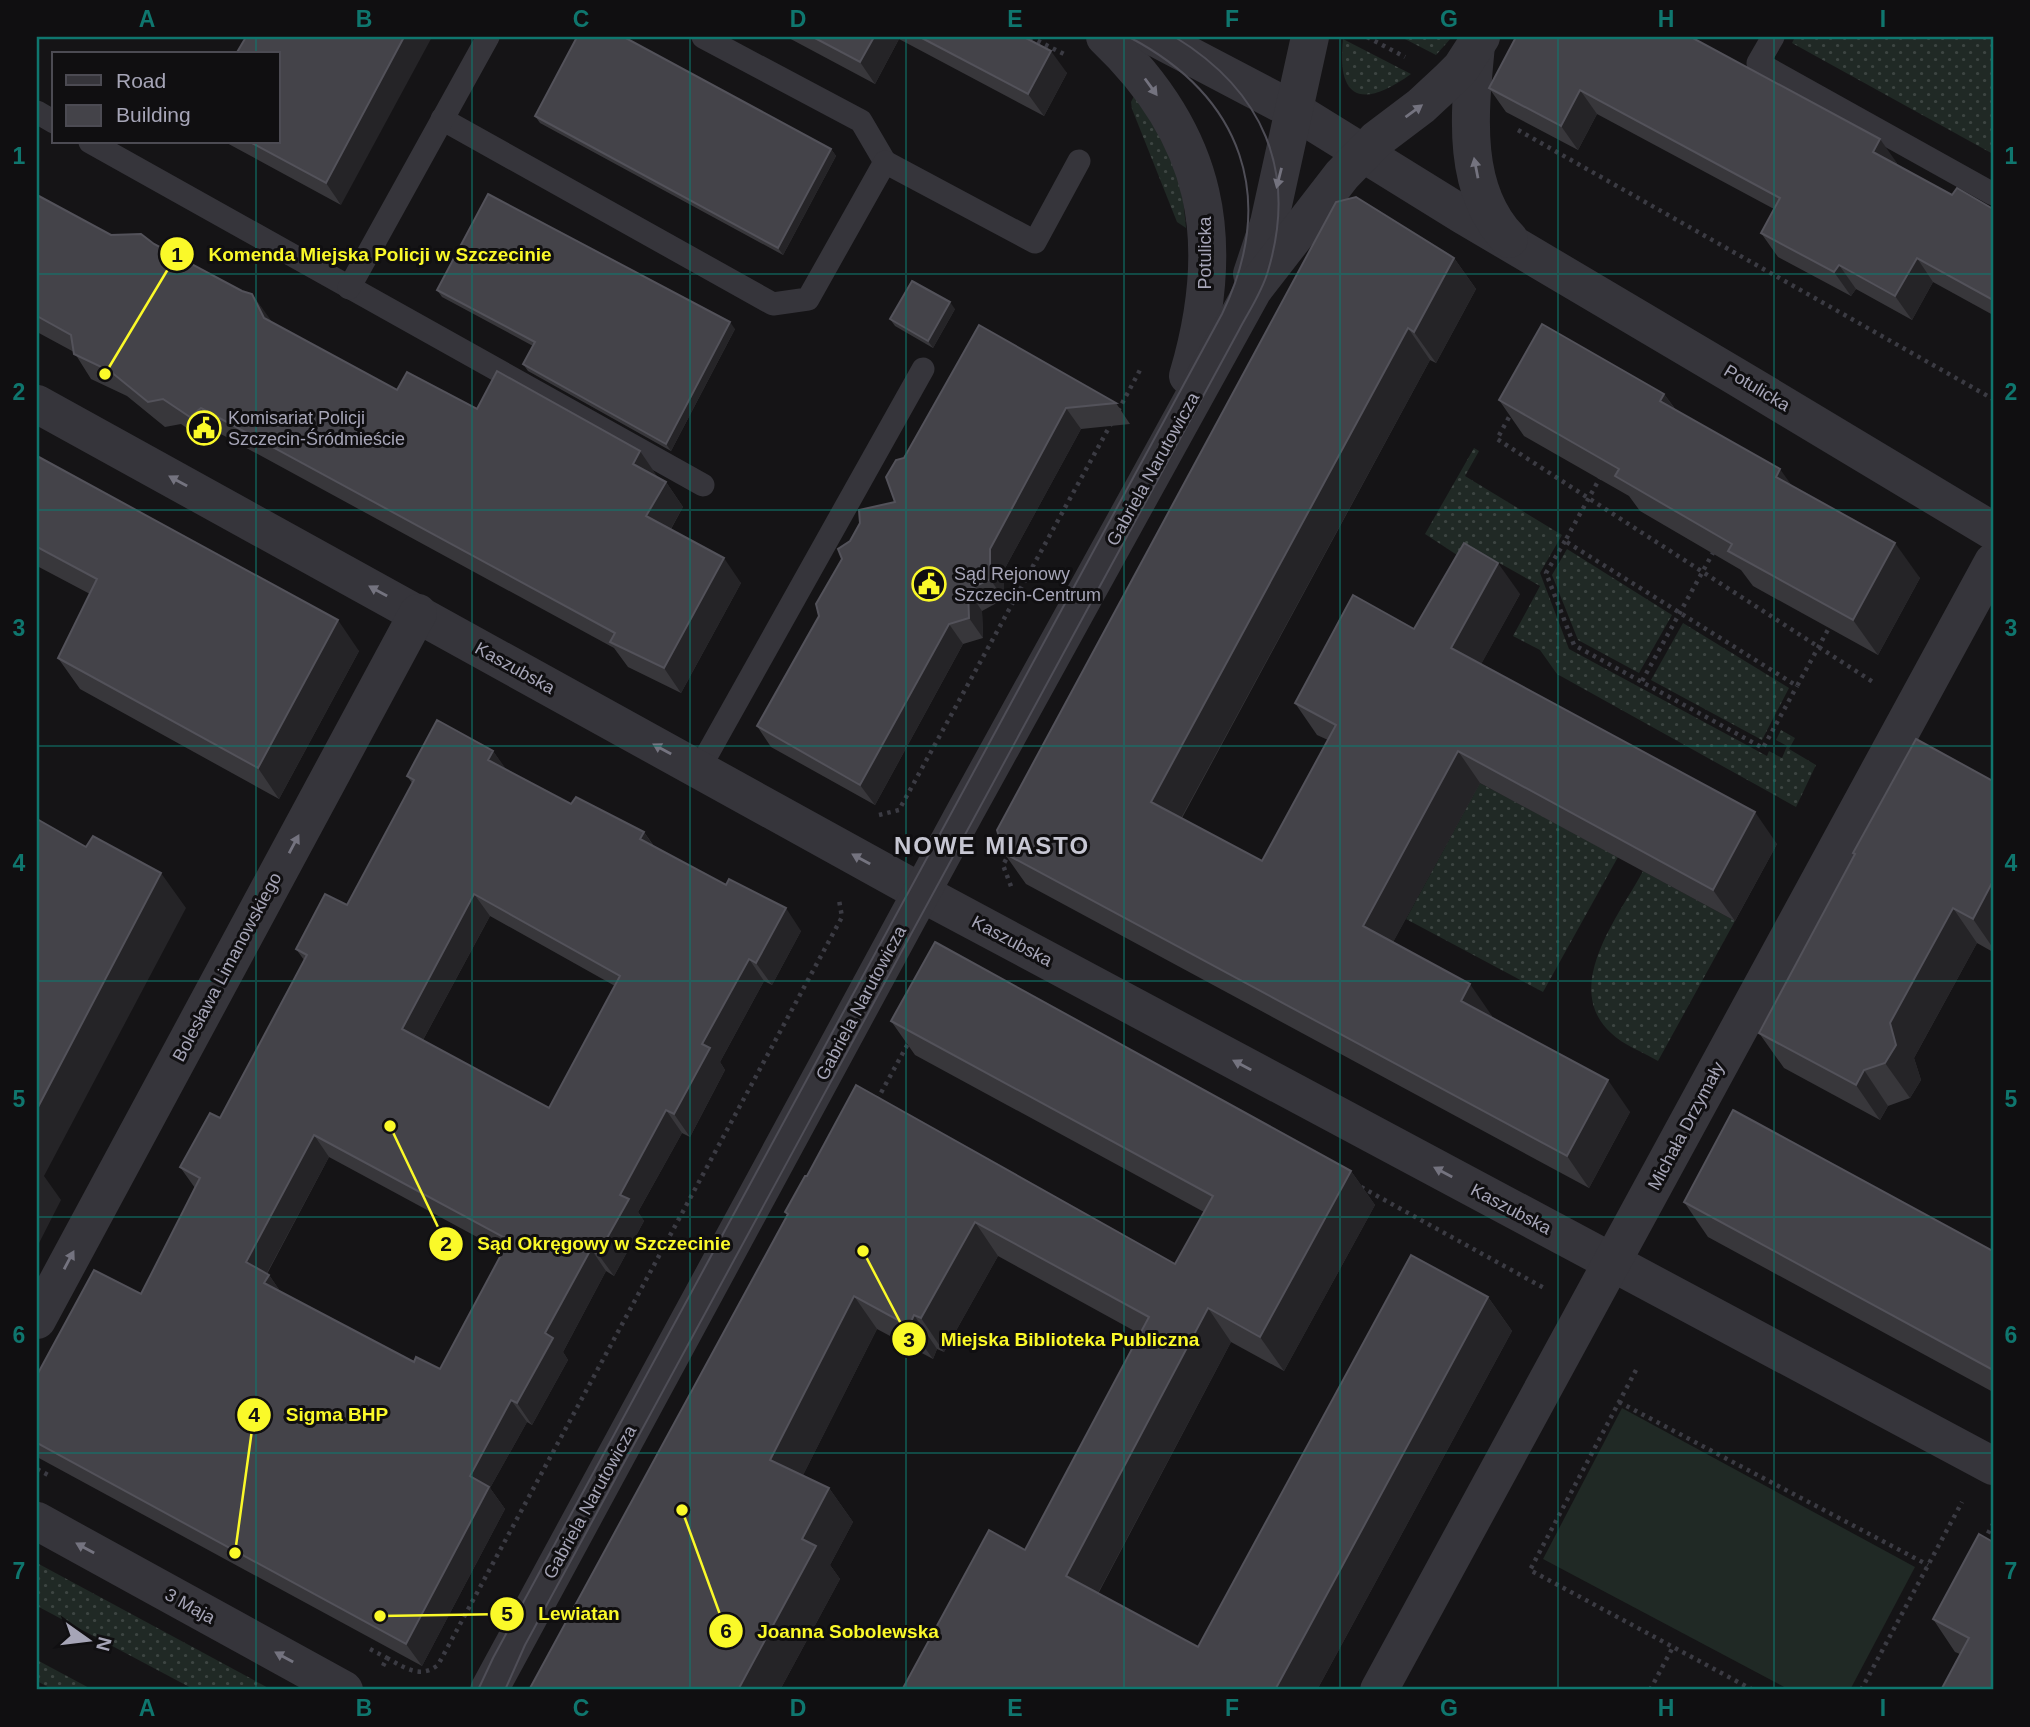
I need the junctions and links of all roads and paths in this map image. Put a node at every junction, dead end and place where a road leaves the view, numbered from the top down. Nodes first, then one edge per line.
1 (488, 37) edge
2 (703, 37) edge
3 (1105, 37) edge
4 (1153, 37) edge
5 (1310, 37) edge
6 (1367, 37) edge
7 (1773, 37) edge
8 (1375, 39) edge
9 (1478, 41) edge
10 (1413, 62) dead end
11 (1295, 111) junction
12 (442, 119) junction
13 (1512, 127) edge
14 (94, 144) edge
15 (1361, 154) junction
16 (1079, 161) dead end
17 (885, 162) junction
18 (1993, 194) edge
19 (1518, 248) junction
20 (349, 288) junction
21 (1236, 318) junction
22 (1144, 362) dead end
23 (923, 369) dead end
24 (1993, 399) edge
25 (1517, 403) edge
26 (37, 404) edge
27 (1163, 451) junction
28 (1601, 476) edge
29 (703, 485) dead end
30 (1588, 497) junction
31 (1993, 531) edge
32 (1565, 541) junction
33 (1714, 550) edge
34 (1993, 562) edge
35 (1703, 572) junction
36 (418, 613) junction
37 (1681, 613) junction
38 (1830, 625) edge
39 (1819, 647) junction
40 (1642, 681) junction
41 (1876, 684) dead end
42 (1797, 686) junction
43 (699, 769) junction
44 (868, 811) edge
45 (1012, 847) edge
46 (921, 892) junction
47 (828, 893) dead end
48 (1023, 895) edge
49 (912, 1037) edge
50 (872, 1110) edge
51 (1352, 1182) dead end
52 (1612, 1261) junction
53 (1544, 1288) dead end
54 (37, 1320) edge
55 (1636, 1370) dead end
56 (1619, 1402) junction
57 (1989, 1464) edge
58 (37, 1521) edge
59 (1993, 1524) edge
60 (1993, 1546) edge
61 (1928, 1565) junction
62 (1673, 1647) junction
63 (382, 1669) edge
64 (344, 1690) edge
65 (489, 1690) edge
66 (1379, 1690) edge
67 (1650, 1690) edge
68 (1753, 1690) edge
69 (1861, 1690) edge

1 - 12 lane
2 - 17 lane
3 -> 27 street, Potulicka
4 - 11 street, Potulicka
5 - 11 street, Gabriela Narutowicza
6 - 8 path
7 - 18 lane
8 - 10 path
15 -> 9 street, Gabriela Narutowicza
19 -> 9 street, Potulicka
11 - 15 street, Potulicka
11 -> 21 street, Gabriela Narutowicza
12 - 17 lane
12 - 20 lane
13 - 24 path
14 - 20 lane
15 - 19 street, Potulicka
15 - 21 street, Gabriela Narutowicza
16 - 17 lane
19 - 31 street, Potulicka
20 - 29 lane
21 - 27 street, Gabriela Narutowicza
22 - 44 path
23 - 43 lane
25 - 30 path
36 -> 26 street, Kaszubska
27 - 46 street, Gabriela Narutowicza
28 - 30 path
30 - 32 path
30 - 35 path
32 - 37 path
32 - 40 path
33 - 35 path
34 - 52 street, Michała Drzymały
35 - 37 path
35 - 39 path
43 -> 36 street, Kaszubska
54 -> 36 street, Bolesława Limanowskiego
37 - 40 path
37 - 42 path
38 - 39 path
39 - 41 path
39 - 42 path
40 - 42 path
46 -> 43 street, Kaszubska
45 - 48 path
52 -> 46 street, Kaszubska
46 - 65 street, Gabriela Narutowicza
47 - 63 path
49 - 50 path
51 - 53 path
52 - 57 street, Kaszubska
52 - 66 street, Michała Drzymały
55 - 56 path
56 - 61 path
56 - 62 path
57 - 61 path
64 -> 58 street, 3 Maja
59 - 60 path
61 - 69 path
62 - 67 path
62 - 68 path

